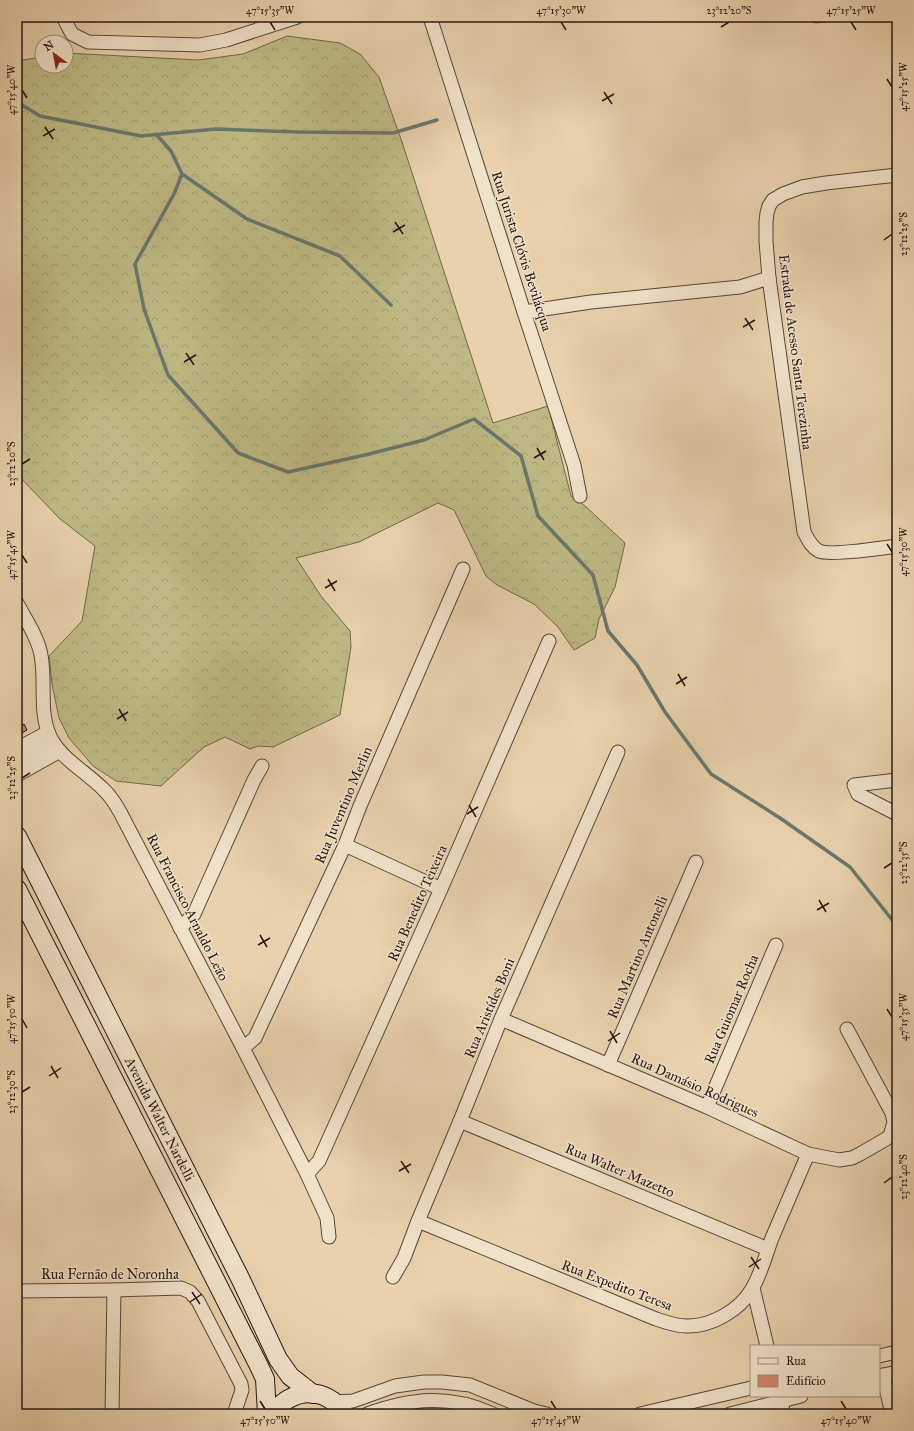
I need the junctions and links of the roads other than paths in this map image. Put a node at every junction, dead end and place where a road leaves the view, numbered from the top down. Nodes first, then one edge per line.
1 (63, 17) edge
2 (297, 17) edge
3 (430, 17) edge
4 (897, 175) edge
5 (769, 278) junction
6 (524, 312) junction
7 (580, 496) dead end
8 (897, 546) edge
9 (463, 569) dead end
10 (17, 603) edge
11 (549, 641) dead end
12 (53, 740) junction
13 (17, 744) edge
14 (17, 749) edge
15 (618, 752) dead end
16 (17, 762) edge
17 (262, 766) dead end
18 (17, 768) edge
19 (17, 775) edge
20 (897, 780) edge
21 (897, 814) edge
22 (17, 836) edge
23 (345, 844) junction
24 (696, 862) dead end
25 (17, 889) edge
26 (441, 889) junction
27 (180, 928) junction
28 (776, 946) dead end
29 (501, 1019) junction
30 (847, 1029) dead end
31 (243, 1048) junction
32 (608, 1065) junction
33 (707, 1107) junction
34 (460, 1121) junction
35 (808, 1154) junction
36 (307, 1174) junction
37 (418, 1221) junction
38 (329, 1237) dead end
39 (768, 1249) junction
40 (393, 1277) dead end
41 (753, 1288) junction
42 (114, 1290) junction
43 (17, 1291) edge
44 (767, 1345) edge
45 (897, 1352) edge
46 (880, 1356) edge
47 (897, 1372) edge
48 (881, 1376) edge
49 (750, 1388) edge
50 (313, 1394) junction
51 (790, 1397) edge
52 (780, 1398) edge
53 (340, 1408) edge
54 (112, 1414) edge
55 (234, 1414) edge
56 (267, 1414) edge
57 (272, 1414) edge
58 (367, 1414) edge
59 (493, 1414) edge
60 (547, 1414) edge
61 (640, 1414) edge
62 (730, 1414) edge
63 (784, 1414) edge
64 (892, 1414) edge

1 - 2 street
3 - 6 street, Rua Jurista Clóvis Bevilácqua
4 - 5 street, Estrada de Acesso Santa Terezinha
5 - 6 street
5 - 8 street, Estrada de Acesso Santa Terezinha
6 - 7 street, Rua Jurista Clóvis Bevilácqua
9 - 23 street, Rua Juventino Merlin
10 - 12 street
11 - 26 street, Rua Benedito Teixeira
12 - 13 street
12 - 14 street
12 - 16 street
12 - 18 street
12 - 19 street
12 - 27 street, Rua Francisco Arnaldo Leão
15 - 29 street, Rua Aristídes Boni
17 - 27 street
20 - 21 street
22 - 50 street, Avenida Walter Nardelli
23 - 26 street
23 - 31 street, Rua Juventino Merlin
24 - 32 street, Rua Martino Antonelli
25 - 56 street, Avenida Walter Nardelli
26 - 36 street, Rua Benedito Teixeira
27 - 31 street, Rua Francisco Arnaldo Leão
28 - 33 street, Rua Guiomar Rocha
29 - 32 street, Rua Damásio Rodrigues
29 - 34 street, Rua Aristídes Boni
30 - 35 street, Rua Damásio Rodrigues
31 - 36 street, Rua Francisco Arnaldo Leão
32 - 33 street, Rua Damásio Rodrigues
33 - 35 street, Rua Damásio Rodrigues
34 - 37 street, Rua Aristídes Boni
34 - 39 street, Rua Walter Mazetto
35 - 39 street, Rua Expedito Teresa
36 - 38 street, Rua Francisco Arnaldo Leão
37 - 40 street, Rua Aristídes Boni
37 - 41 street, Rua Expedito Teresa
39 - 41 street, Rua Expedito Teresa
41 - 44 street
42 - 43 street, Rua Fernão de Noronha
42 - 54 street
42 - 55 street, Rua Fernão de Noronha
45 - 46 street
47 - 48 street
48 - 64 street
49 - 61 street
50 - 53 street
50 - 57 street
51 - 52 street
52 - 62 street
52 - 63 street
53 - 60 street
58 - 59 street

